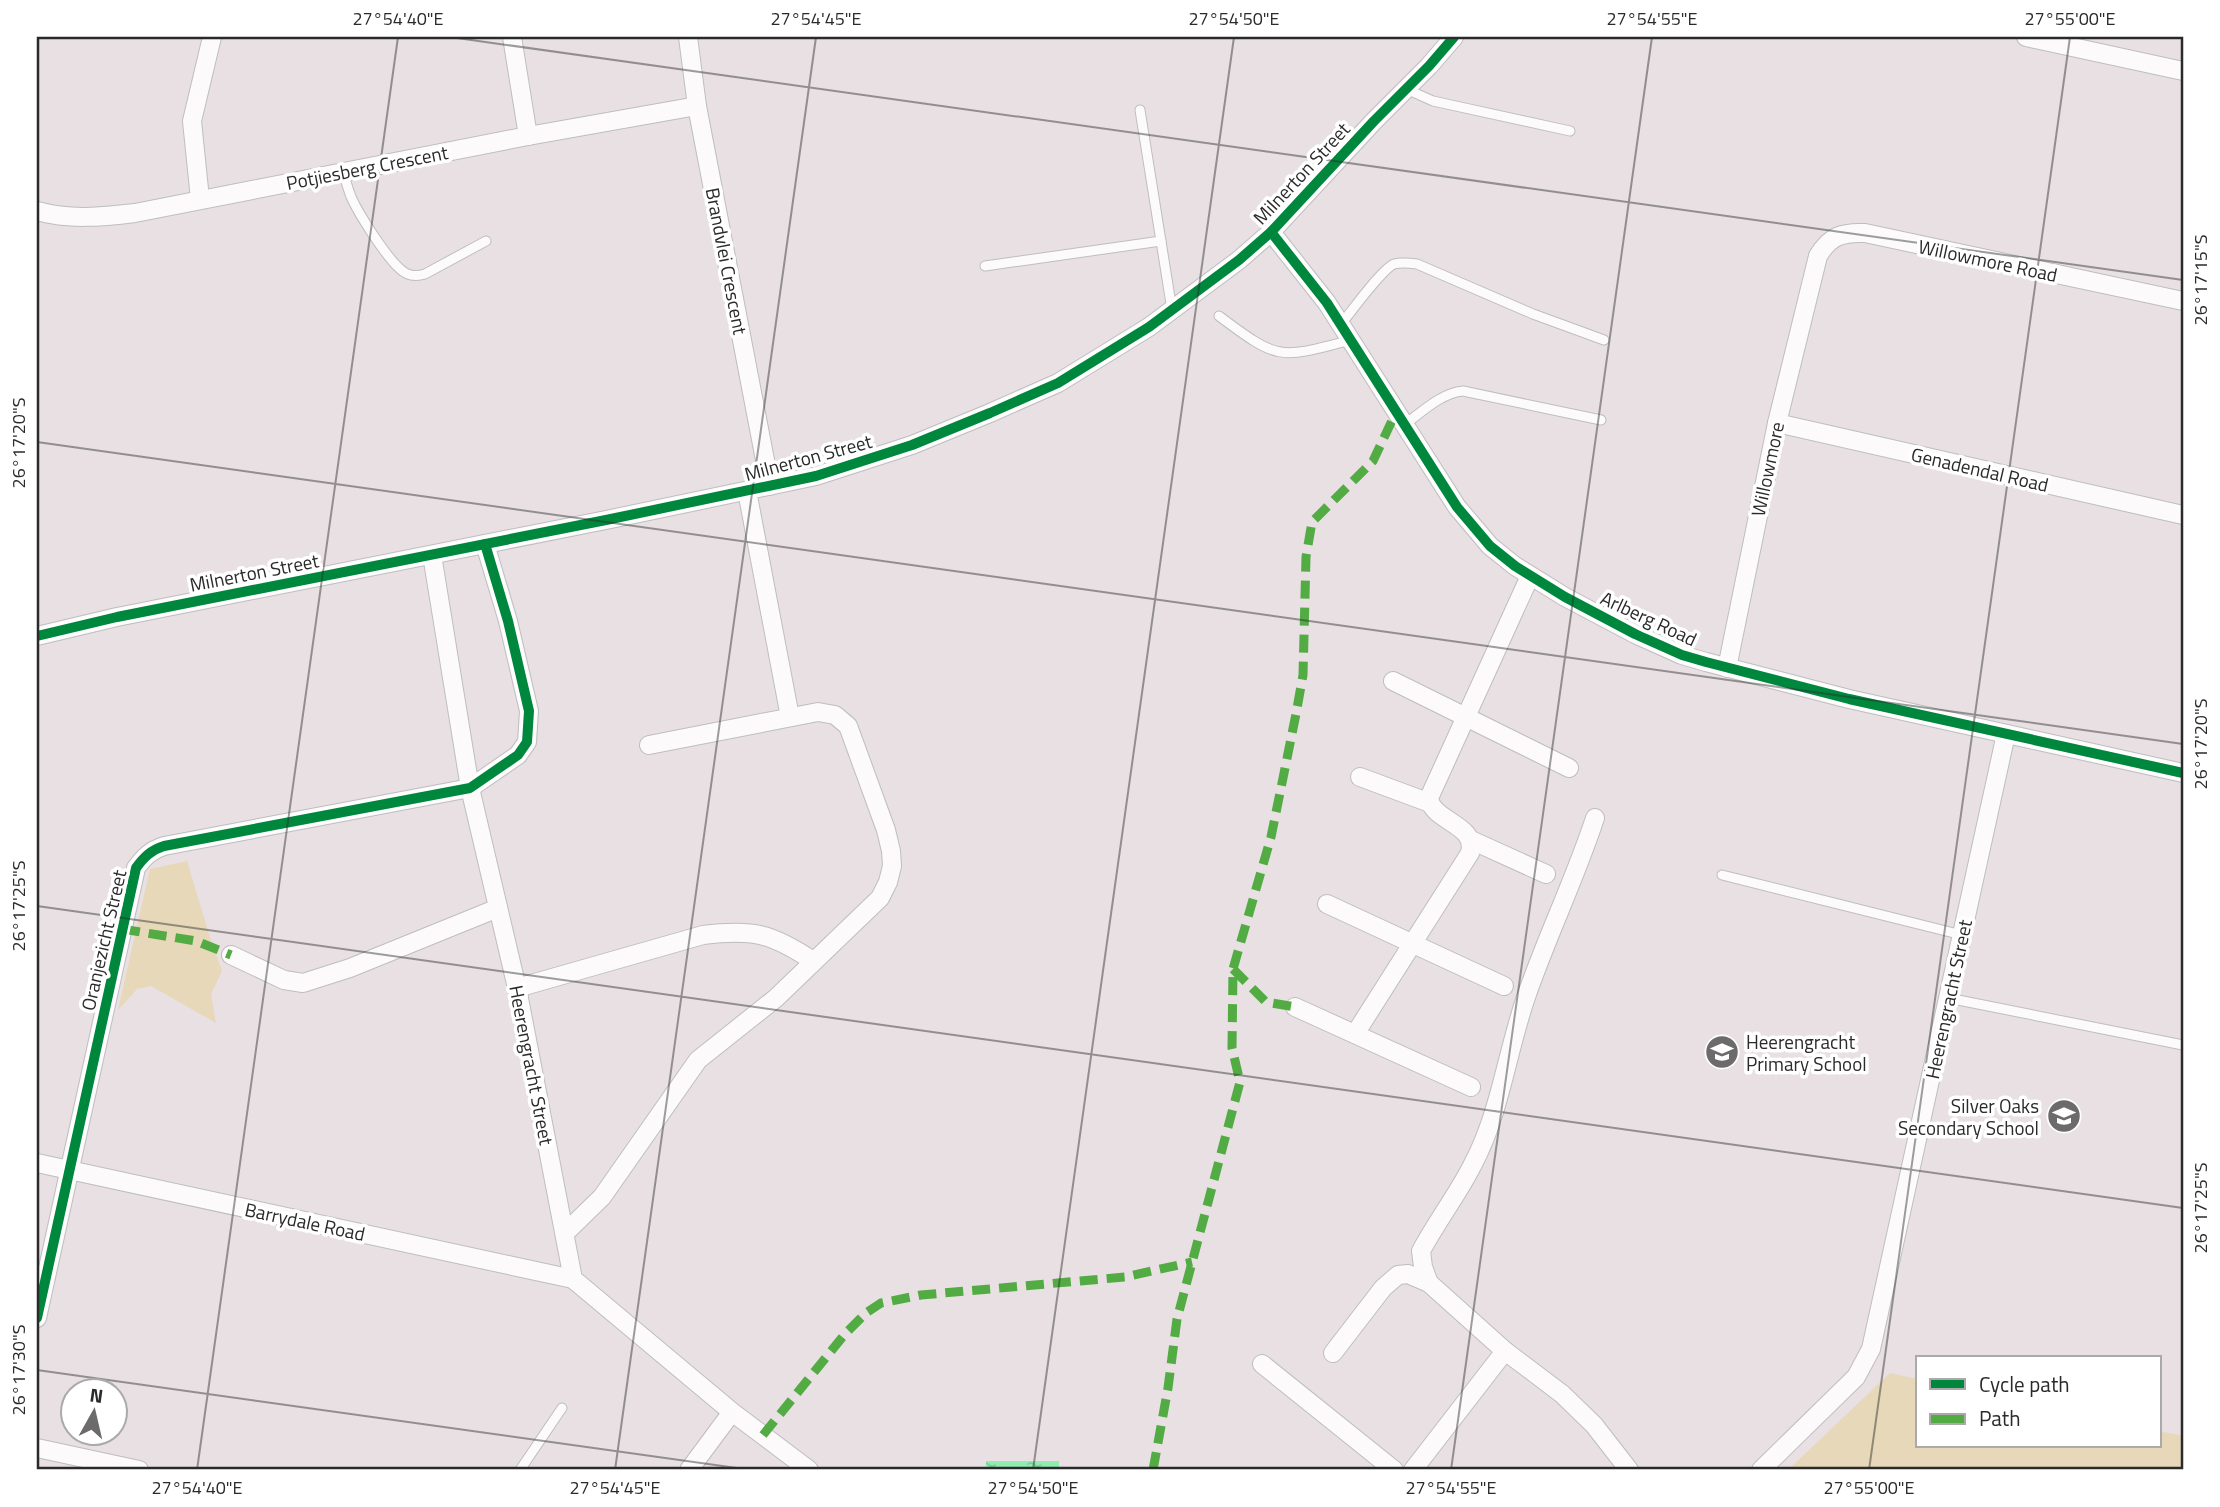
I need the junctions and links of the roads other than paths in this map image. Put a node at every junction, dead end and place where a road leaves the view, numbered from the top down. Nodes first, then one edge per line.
1 (212, 37) edge
2 (512, 37) edge
3 (688, 37) edge
4 (1454, 37) edge
5 (2026, 37) edge
6 (2183, 71) edge
7 (1406, 89) junction
8 (697, 106) junction
9 (1140, 110) dead end
10 (1570, 131) dead end
11 (528, 136) junction
12 (343, 172) junction
13 (200, 199) junction
14 (37, 211) edge
15 (1270, 232) junction
16 (486, 241) dead end
17 (1161, 241) junction
18 (985, 267) dead end
19 (1814, 272) joint
20 (2183, 301) edge
21 (1172, 310) junction
22 (1219, 316) dead end
23 (1341, 324) junction
24 (1352, 339) junction
25 (1604, 340) dead end
26 (1601, 420) dead end
27 (1777, 422) junction
28 (1404, 425) junction
29 (770, 486) junction
30 (747, 491) junction
31 (2183, 515) edge
32 (485, 544) junction
33 (432, 555) junction
34 (1530, 576) junction
35 (37, 636) edge
36 (1727, 668) junction
37 (1393, 681) dead end
38 (790, 717) junction
39 (1466, 717) junction
40 (2006, 734) junction
41 (649, 745) dead end
42 (1569, 768) dead end
43 (2183, 773) edge
44 (1360, 777) dead end
45 (470, 788) junction
46 (1430, 803) junction
47 (1595, 818) dead end
48 (1471, 840) junction
49 (1546, 874) dead end
50 (1722, 875) dead end
51 (1326, 904) dead end
52 (498, 908) junction
53 (1962, 935) junction
54 (1413, 944) junction
55 (231, 955) dead end
56 (813, 961) junction
57 (1504, 986) dead end
58 (517, 988) junction
59 (1948, 998) junction
60 (1295, 1007) dead end
61 (1355, 1034) junction
62 (2183, 1045) edge
63 (1471, 1087) dead end
64 (37, 1163) edge
65 (68, 1170) junction
66 (565, 1233) junction
67 (573, 1279) junction
68 (1429, 1283) junction
69 (37, 1318) edge
70 (1506, 1351) junction
71 (1333, 1353) dead end
72 (1262, 1364) dead end
73 (562, 1408) dead end
74 (732, 1412) junction
75 (37, 1448) edge
76 (139, 1470) edge
77 (520, 1470) edge
78 (689, 1470) edge
79 (809, 1470) edge
80 (1394, 1470) edge
81 (1413, 1470) edge
82 (1629, 1470) edge
83 (1761, 1470) edge

1 - 13 street
2 - 11 street
3 - 8 street, Brandvlei Crescent
4 - 7 street, Milnerton Street
5 - 6 street
7 - 10 lane
7 - 15 street, Milnerton Street
8 - 11 street, Potjiesberg Crescent
8 - 29 street, Brandvlei Crescent
9 - 17 lane
11 - 12 street, Potjiesberg Crescent
12 - 13 street, Potjiesberg Crescent
12 - 16 lane
13 - 14 street, Potjiesberg Crescent
15 - 21 street, Milnerton Street
15 - 23 street, Arlberg Road
17 - 18 lane
17 - 21 lane
19 - 20 street, Willowmore Road
19 - 27 street, Willowmore
21 - 29 street, Milnerton Street
22 - 24 lane
23 - 24 street, Arlberg Road
23 - 25 lane
24 - 28 street, Arlberg Road
26 - 28 lane
27 - 31 street, Genadendal Road
27 - 36 street, Willowmore
28 - 34 street, Arlberg Road
29 - 30 street, Milnerton Street
30 - 32 street, Milnerton Street
30 - 38 street
32 - 33 street, Milnerton Street
32 - 45 street
33 - 35 street, Milnerton Street
33 - 45 street, Heerengracht Street
34 - 36 street, Arlberg Road
34 - 39 street
36 - 40 street, Arlberg Road
37 - 39 street
38 - 41 street
38 - 56 street
39 - 42 street
39 - 46 street
40 - 43 street, Arlberg Road
40 - 53 street, Heerengracht Street
44 - 46 street
45 - 52 street, Heerengracht Street
45 - 65 street, Oranjezicht Street
46 - 48 street
47 - 68 street
48 - 49 street
48 - 54 street
50 - 53 lane
51 - 54 street
52 - 55 street
52 - 58 street, Heerengracht Street
53 - 59 street, Heerengracht Street
54 - 57 street
54 - 61 street
56 - 58 street
56 - 66 street
58 - 66 street, Heerengracht Street
59 - 62 lane
59 - 83 street, Heerengracht Street
60 - 61 street
61 - 63 street
64 - 65 street, Barrydale Road
65 - 67 street, Barrydale Road
65 - 69 street, Oranjezicht Street
66 - 67 street, Heerengracht Street
67 - 74 street
68 - 70 street
68 - 71 street
70 - 81 street
70 - 82 street
72 - 80 street
73 - 77 lane
74 - 78 street
74 - 79 street
75 - 76 street

